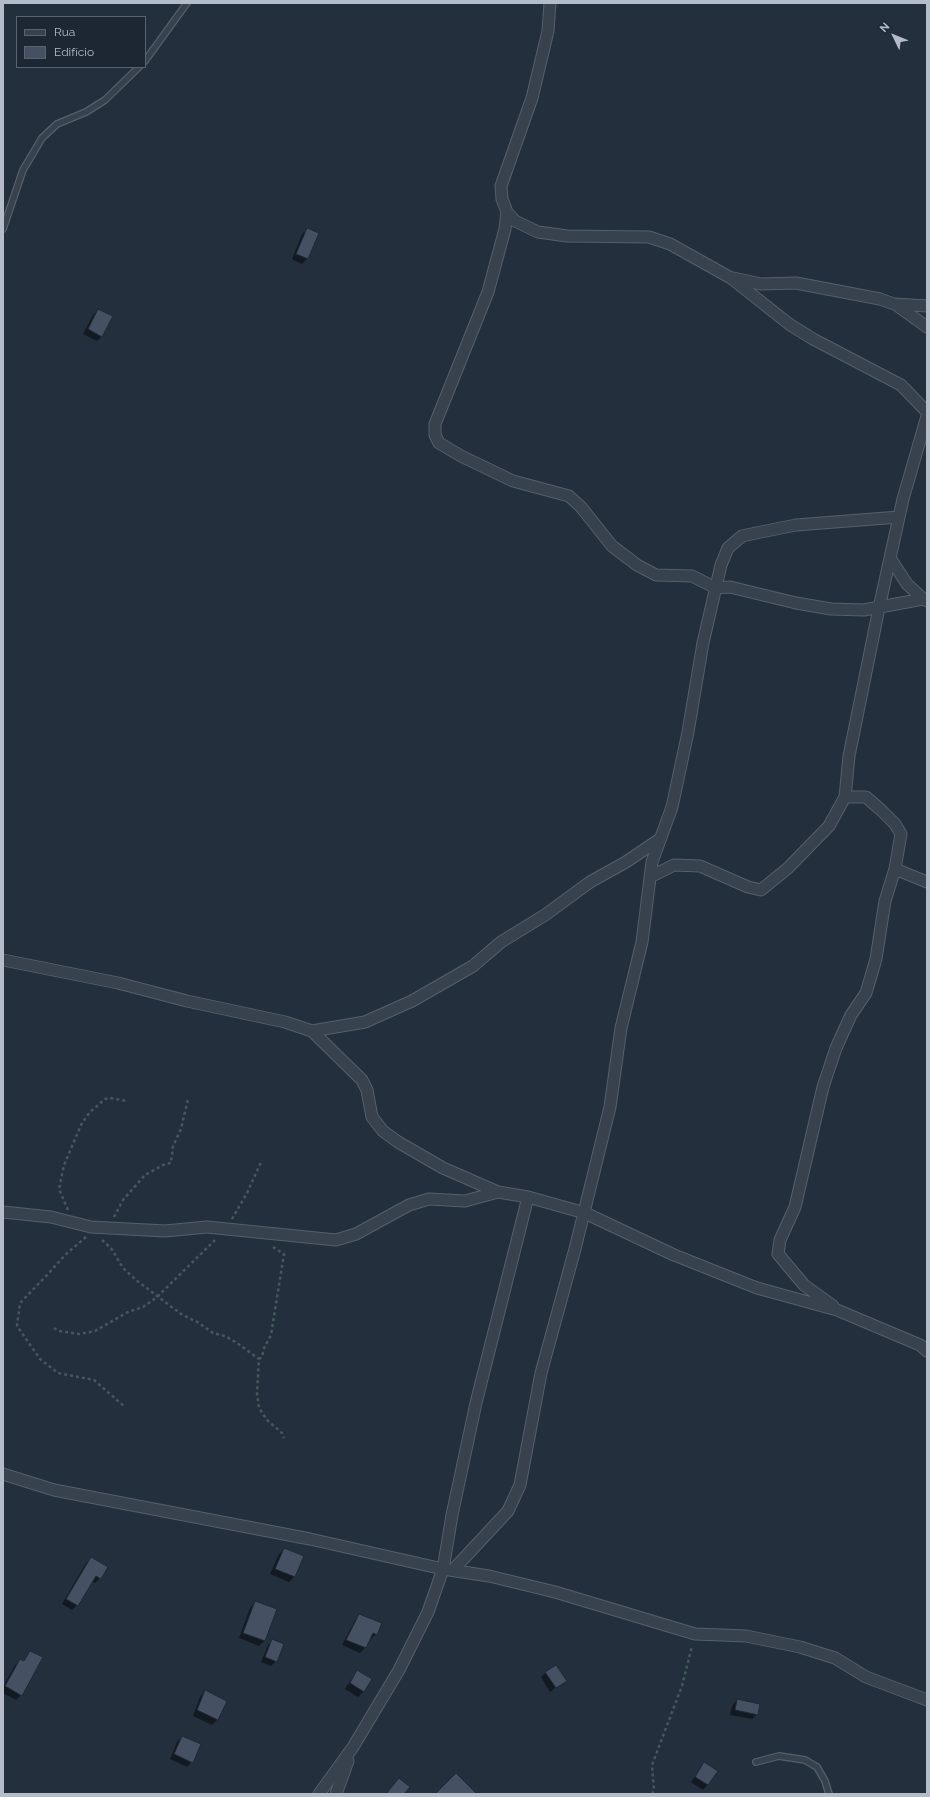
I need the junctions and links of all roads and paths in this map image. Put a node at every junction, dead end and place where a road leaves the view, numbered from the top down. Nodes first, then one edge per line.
1 (187, 3) edge
2 (550, 3) edge
3 (146, 60) edge
4 (138, 68) edge
5 (507, 212) junction
6 (3, 229) edge
7 (731, 278) junction
8 (894, 304) junction
9 (927, 306) edge
10 (927, 327) edge
11 (927, 412) edge
12 (927, 416) edge
13 (899, 517) junction
14 (890, 558) junction
15 (716, 588) junction
16 (925, 600) edge
17 (879, 608) junction
18 (845, 797) junction
19 (660, 839) junction
20 (895, 869) junction
21 (650, 877) junction
22 (927, 882) edge
23 (3, 960) edge
24 (312, 1031) junction
25 (188, 1099) dead end
26 (262, 1160) dead end
27 (498, 1192) junction
28 (528, 1197) junction
29 (3, 1212) edge
30 (585, 1212) junction
31 (100, 1228) junction
32 (226, 1229) junction
33 (269, 1244) dead end
34 (837, 1310) junction
35 (54, 1328) dead end
36 (927, 1351) edge
37 (125, 1407) dead end
38 (284, 1438) dead end
39 (3, 1474) edge
40 (448, 1570) junction
41 (695, 1634) junction
42 (927, 1700) edge
43 (353, 1747) junction
44 (756, 1762) dead end
45 (319, 1794) edge
46 (336, 1794) edge
47 (652, 1794) edge
48 (829, 1794) edge

1 - 3 lane
2 - 5 street
4 - 6 lane
5 - 7 street
5 - 15 street
7 - 8 street
7 - 11 street
8 - 9 street
8 - 10 street
12 - 13 street
13 - 14 street
13 - 15 street
14 - 16 street
14 - 17 street
15 - 17 street
15 - 19 street
16 - 17 street
17 - 18 street
18 - 20 street
18 - 21 street
19 - 21 street
19 - 24 street
20 - 22 street
20 - 34 street
21 - 30 street
23 - 24 street
24 - 27 street
25 - 31 path
26 - 32 path
27 - 28 street
27 - 32 street
28 - 30 street
28 - 40 street
29 - 31 street
30 - 34 street
30 - 40 street
31 - 32 street
31 - 37 path
32 - 35 path
33 - 38 path
34 - 36 street
39 - 40 street
40 - 41 street
40 - 43 street
41 - 42 street
41 - 47 path
43 - 45 street
43 - 46 street
44 - 48 lane

